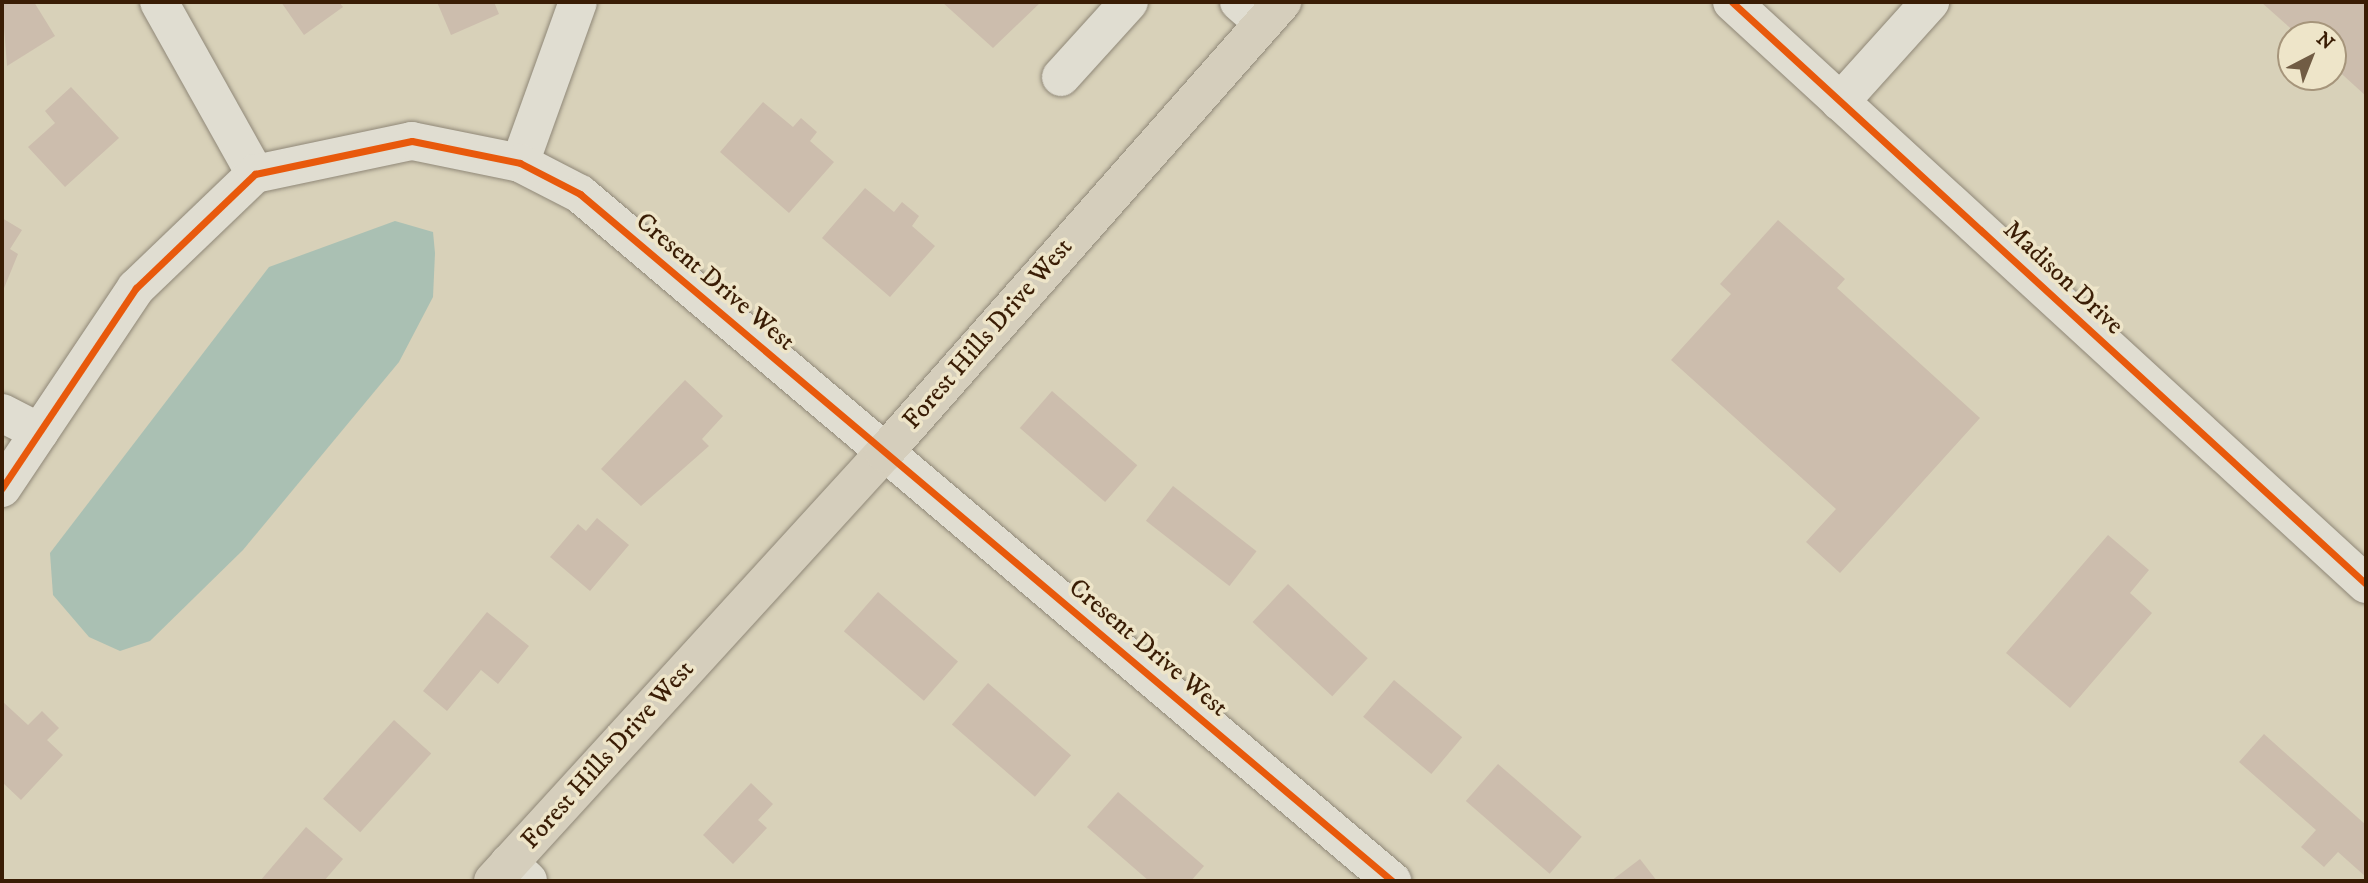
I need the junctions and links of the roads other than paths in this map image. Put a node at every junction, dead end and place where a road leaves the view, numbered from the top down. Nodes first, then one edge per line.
1 (159, 2) edge
2 (578, 2) edge
3 (1129, 2) edge
4 (1732, 2) edge
5 (1930, 2) edge
6 (1261, 9) edge
7 (1061, 77) dead end
8 (1840, 102) junction
9 (520, 163) junction
10 (255, 174) junction
11 (2, 414) edge
12 (39, 432) junction
13 (884, 453) junction
14 (2, 488) edge
15 (2366, 584) edge
16 (510, 875) edge
17 (1392, 881) edge

1 - 10 street
2 - 9 street
3 - 7 street
4 - 8 street, Madison Drive
5 - 8 street
6 - 13 main road, Forest Hills Drive West
8 - 15 street, Madison Drive
9 - 10 street, Cresent Drive West
9 - 13 street, Cresent Drive West
10 - 12 street
11 - 12 street
12 - 14 street
13 - 16 main road, Forest Hills Drive West
13 - 17 street, Cresent Drive West

